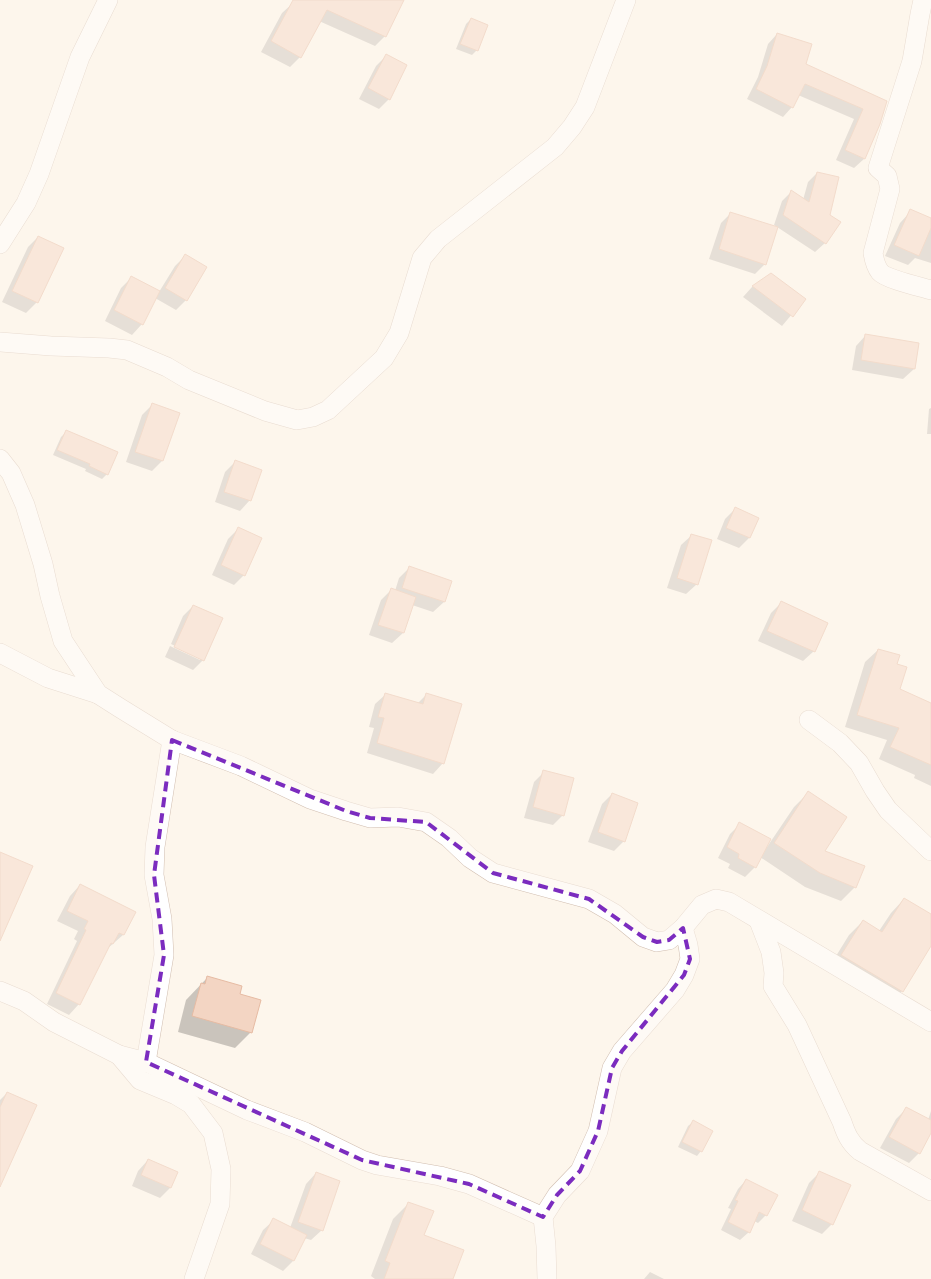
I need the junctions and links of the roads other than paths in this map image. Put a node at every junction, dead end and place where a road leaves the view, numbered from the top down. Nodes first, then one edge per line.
1 (108, 0) edge
2 (626, 0) edge
3 (924, 0) edge
4 (0, 244) edge
5 (931, 290) edge
6 (0, 342) edge
7 (0, 459) edge
8 (0, 653) edge
9 (98, 694) junction
10 (809, 720) dead end
11 (172, 740) junction
12 (931, 851) edge
13 (759, 921) junction
14 (683, 928) junction
15 (0, 992) edge
16 (931, 1022) edge
17 (119, 1055) junction
18 (146, 1062) junction
19 (931, 1191) edge
20 (543, 1217) junction
21 (194, 1279) edge
22 (547, 1279) edge

1 - 4 street
2 - 6 street
3 - 5 street
7 - 9 street
8 - 9 street
9 - 11 street
10 - 12 street
11 - 14 street
11 - 18 street
13 - 14 street
13 - 16 street
13 - 19 street
14 - 20 street
15 - 17 street
17 - 18 street
17 - 21 street
18 - 20 street
20 - 22 street

